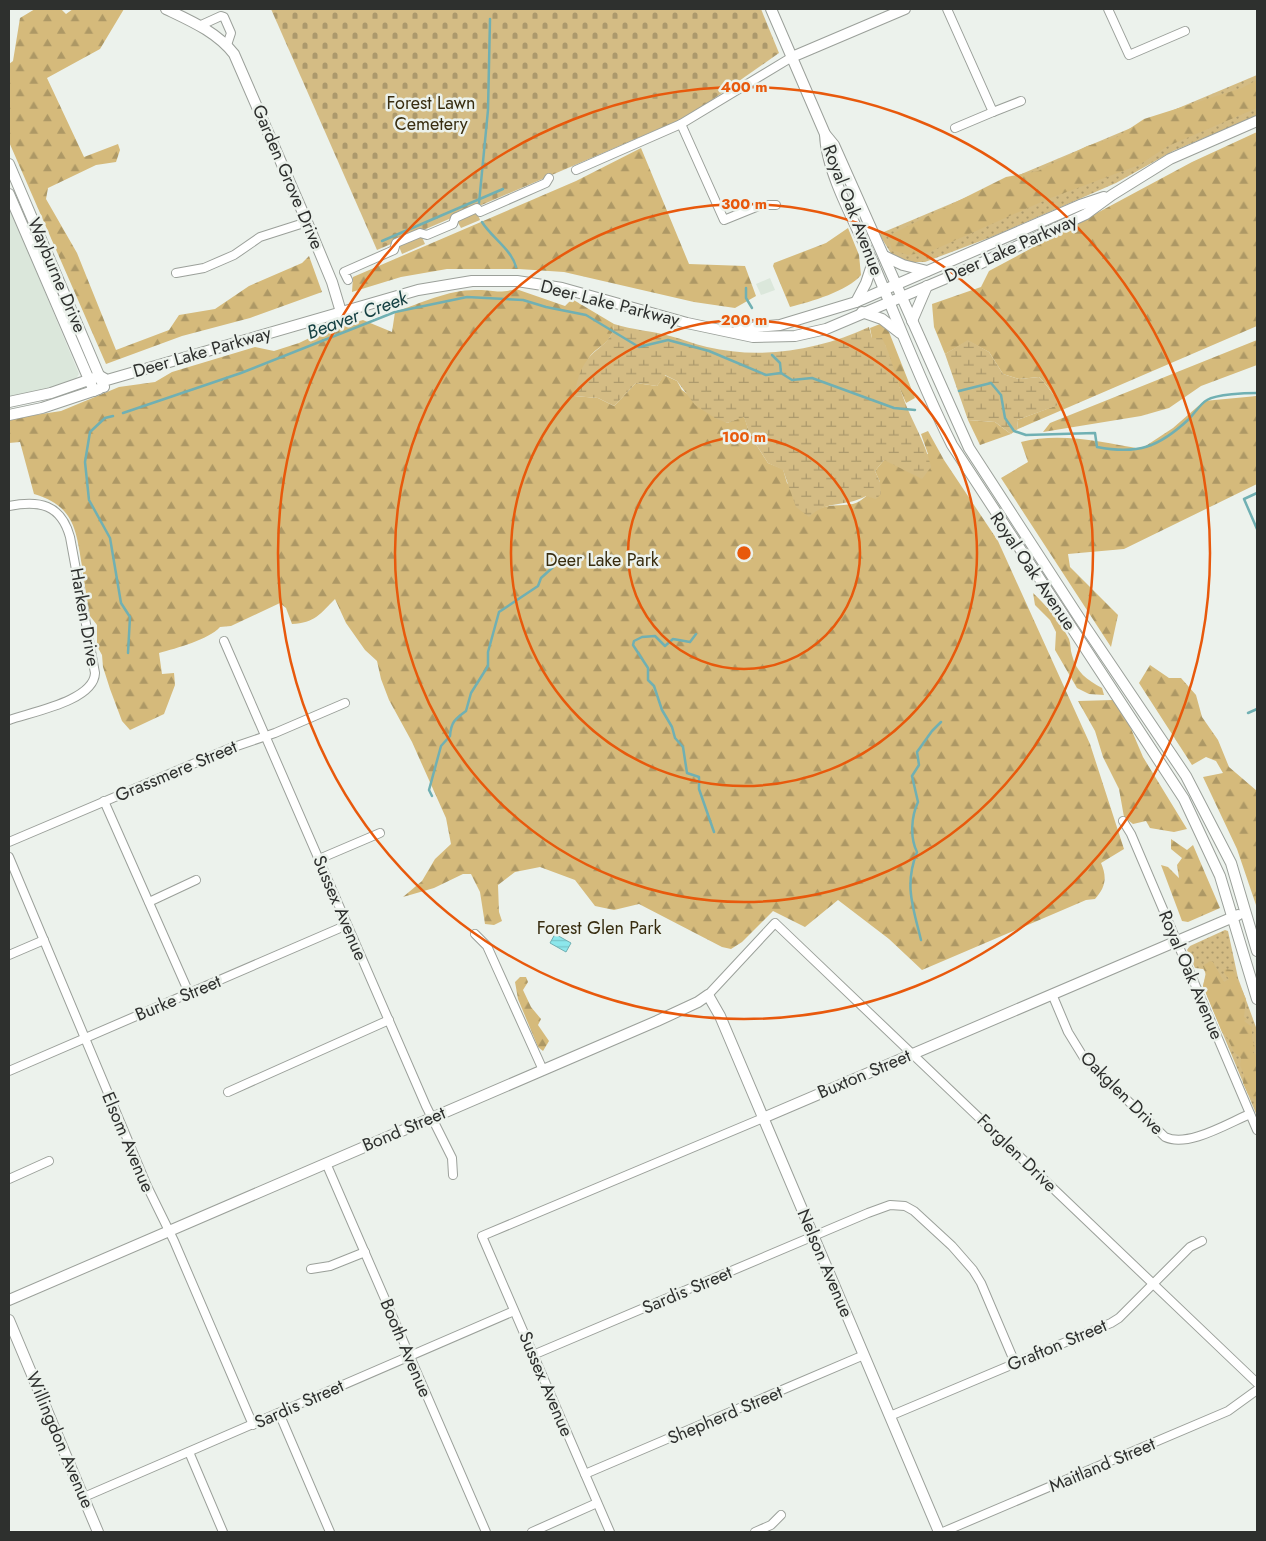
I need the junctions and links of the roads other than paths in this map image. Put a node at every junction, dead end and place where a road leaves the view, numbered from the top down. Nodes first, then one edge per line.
1 (166, 9) edge
2 (771, 9) edge
3 (902, 9) edge
4 (947, 9) edge
5 (1108, 9) edge
6 (199, 26) junction
7 (1185, 32) dead end
8 (227, 45) junction
9 (792, 56) junction
10 (1021, 101) dead end
11 (993, 112) junction
12 (1257, 122) edge
13 (681, 124) junction
14 (955, 128) dead end
15 (825, 134) junction
16 (9, 164) edge
17 (576, 170) dead end
18 (549, 178) dead end
19 (9, 194) edge
20 (1112, 195) junction
21 (776, 205) dead end
22 (307, 222) junction
23 (884, 256) junction
24 (873, 262) junction
25 (927, 271) junction
26 (176, 274) dead end
27 (346, 276) dead end
28 (896, 284) junction
29 (927, 286) junction
30 (884, 290) junction
31 (901, 296) junction
32 (888, 301) junction
33 (856, 302) junction
34 (341, 312) junction
35 (862, 312) junction
36 (912, 321) junction
37 (736, 332) junction
38 (901, 335) junction
39 (89, 380) junction
40 (104, 381) junction
41 (94, 391) junction
42 (9, 402) edge
43 (9, 415) edge
44 (9, 506) edge
45 (224, 641) dead end
46 (346, 703) dead end
47 (9, 710) edge
48 (10, 719) edge
49 (266, 735) junction
50 (104, 801) junction
51 (1123, 820) dead end
52 (380, 833) dead end
53 (9, 842) edge
54 (9, 857) edge
55 (319, 859) junction
56 (196, 880) dead end
57 (149, 902) junction
58 (1246, 912) junction
59 (1234, 917) junction
60 (775, 923) joint
61 (347, 925) junction
62 (475, 934) dead end
63 (44, 940) junction
64 (1177, 941) junction
65 (1257, 951) edge
66 (9, 955) edge
67 (189, 993) junction
68 (1052, 994) junction
69 (708, 995) junction
70 (1257, 998) edge
71 (389, 1020) junction
72 (85, 1038) junction
73 (913, 1053) junction
74 (543, 1070) junction
75 (9, 1071) edge
76 (228, 1092) dead end
77 (1250, 1114) junction
78 (433, 1117) junction
79 (763, 1118) junction
80 (1257, 1130) edge
81 (49, 1161) dead end
82 (326, 1163) junction
83 (453, 1175) dead end
84 (9, 1179) edge
85 (169, 1231) junction
86 (482, 1236) joint
87 (814, 1236) junction
88 (1202, 1241) dead end
89 (365, 1252) junction
90 (311, 1269) dead end
91 (1152, 1283) junction
92 (9, 1300) edge
93 (514, 1311) junction
94 (9, 1320) edge
95 (533, 1355) junction
96 (864, 1355) junction
97 (409, 1356) junction
98 (1015, 1363) junction
99 (1257, 1383) edge
100 (1257, 1390) edge
101 (279, 1413) junction
102 (890, 1416) junction
103 (253, 1424) junction
104 (189, 1452) junction
105 (585, 1474) junction
106 (84, 1497) junction
107 (597, 1503) junction
108 (781, 1515) dead end
109 (98, 1532) edge
110 (223, 1532) edge
111 (330, 1532) edge
112 (486, 1532) edge
113 (532, 1532) edge
114 (610, 1532) edge
115 (755, 1532) edge
116 (941, 1532) edge

1 - 6 main road, Garden Grove Drive
2 - 9 main road, Royal Oak Avenue
3 - 9 main road
4 - 11 street
5 - 7 street
6 - 8 main road, Garden Grove Drive
6 - 8 street, Garden Grove Drive
8 - 22 main road, Garden Grove Drive
9 - 13 street
9 - 15 main road, Royal Oak Avenue
10 - 11 street
11 - 14 street
12 - 20 main road, Deer Lake Parkway
13 - 17 street
13 - 21 street
15 - 23 main road, Royal Oak Avenue
15 - 24 main road, Royal Oak Avenue
16 - 40 main road, Wayburne Drive
18 - 27 street
19 - 39 main road, Wayburne Drive
20 - 25 main road, Deer Lake Parkway
20 - 29 main road, Deer Lake Parkway
22 - 26 street
22 - 34 main road, Garden Grove Drive
23 - 25 main road
23 - 28 main road, Royal Oak Avenue
24 - 30 main road, Royal Oak Avenue
24 - 33 main road
25 - 28 main road, Deer Lake Parkway
28 - 30 main road, Deer Lake Parkway
28 - 31 main road, Royal Oak Avenue
29 - 31 main road, Deer Lake Parkway
29 - 36 main road
30 - 32 main road, Royal Oak Avenue
30 - 33 main road, Deer Lake Parkway
31 - 32 main road, Deer Lake Parkway
31 - 36 main road, Royal Oak Avenue
32 - 35 main road, Deer Lake Parkway
32 - 38 main road, Royal Oak Avenue
33 - 37 main road, Deer Lake Parkway
34 - 37 main road, Deer Lake Parkway
34 - 40 main road, Deer Lake Parkway
35 - 37 main road, Deer Lake Parkway
35 - 38 main road
36 - 58 main road, Royal Oak Avenue
38 - 59 main road, Royal Oak Avenue
39 - 40 main road, Deer Lake Parkway
39 - 41 main road, Wayburne Drive
39 - 42 main road, Deer Lake Parkway
40 - 41 main road, Deer Lake Parkway
41 - 43 main road, Deer Lake Parkway
44 - 48 street, Harken Drive
45 - 49 street, Sussex Avenue
46 - 49 street, Grassmere Street
47 - 48 street
49 - 50 street, Grassmere Street
49 - 55 street, Sussex Avenue
50 - 53 street, Grassmere Street
50 - 57 street
51 - 64 street, Royal Oak Avenue
52 - 55 street
54 - 63 street, Elsom Avenue
55 - 61 street, Sussex Avenue
56 - 57 street
57 - 67 street
58 - 59 main road, Buxton Street
58 - 65 main road, Royal Oak Avenue
59 - 64 main road, Buxton Street
59 - 70 main road, Royal Oak Avenue
60 - 69 street, Bond Street
60 - 73 street, Forglen Drive
61 - 67 street, Burke Street
61 - 71 street, Sussex Avenue
62 - 74 street
63 - 66 street
63 - 72 street, Elsom Avenue
64 - 68 main road, Buxton Street
64 - 77 street, Royal Oak Avenue
67 - 72 street, Burke Street
68 - 73 main road, Buxton Street
68 - 77 street, Oakglen Drive
69 - 74 main road, Bond Street
69 - 79 main road, Nelson Avenue
71 - 76 street
71 - 78 street, Sussex Avenue
72 - 75 street, Burke Street
72 - 85 street, Elsom Avenue
73 - 79 main road, Buxton Street
73 - 91 street, Forglen Drive
74 - 78 main road, Bond Street
77 - 80 street, Royal Oak Avenue
78 - 82 main road, Bond Street
78 - 83 street, Sussex Avenue
79 - 86 street, Buxton Street
79 - 87 main road, Nelson Avenue
81 - 84 street
82 - 85 main road, Bond Street
82 - 89 street, Booth Avenue
85 - 92 main road, Bond Street
85 - 103 street, Elsom Avenue
86 - 93 street, Sussex Avenue
87 - 95 street, Sardis Street
87 - 96 main road, Nelson Avenue
87 - 98 street, Sardis Street
88 - 91 street, Grafton Street
89 - 90 street
89 - 97 street, Booth Avenue
91 - 98 street, Grafton Street
91 - 99 street, Forglen Drive
93 - 95 street, Sussex Avenue
93 - 97 street, Sardis Street
94 - 106 main road, Willingdon Avenue
95 - 105 street, Sussex Avenue
96 - 102 main road, Nelson Avenue
96 - 105 street, Shepherd Street
97 - 101 street, Sardis Street
97 - 112 street, Booth Avenue
98 - 102 street, Grafton Street
100 - 116 street, Maitland Street
101 - 103 street, Sardis Street
101 - 111 street
102 - 116 main road, Nelson Avenue
103 - 104 street, Sardis Street
104 - 106 street, Sardis Street
104 - 110 street
105 - 107 street, Sussex Avenue
106 - 109 main road, Willingdon Avenue
107 - 113 street
107 - 114 street, Sussex Avenue
108 - 115 street

